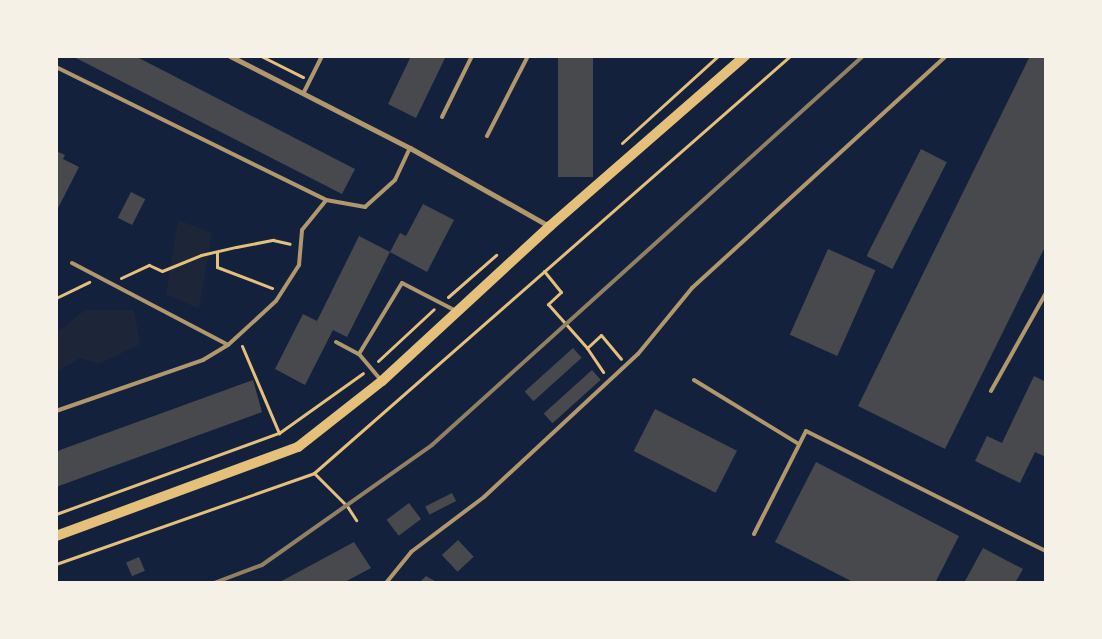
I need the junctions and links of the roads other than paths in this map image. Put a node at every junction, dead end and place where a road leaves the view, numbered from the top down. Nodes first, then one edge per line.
1 (230, 56) edge
2 (322, 56) edge
3 (472, 56) edge
4 (528, 56) edge
5 (745, 56) edge
6 (946, 56) edge
7 (56, 67) edge
8 (304, 92) junction
9 (442, 117) dead end
10 (487, 136) dead end
11 (410, 148) junction
12 (326, 200) junction
13 (550, 226) junction
14 (72, 262) dead end
15 (1046, 293) edge
16 (456, 311) junction
17 (336, 342) dead end
18 (228, 345) junction
19 (359, 354) junction
20 (694, 380) dead end
21 (382, 381) junction
22 (991, 392) dead end
23 (56, 411) edge
24 (799, 444) junction
25 (754, 534) dead end
26 (56, 536) edge
27 (1046, 551) edge
28 (386, 583) edge

1 - 8 street
2 - 8 lane
3 - 9 lane
4 - 10 lane
5 - 13 main road
6 - 28 lane
7 - 12 lane
8 - 11 street
11 - 12 lane
11 - 13 street
12 - 18 lane
13 - 16 main road
14 - 18 lane
15 - 22 lane
16 - 19 lane
16 - 21 main road
17 - 19 lane
18 - 23 lane
19 - 21 lane
20 - 24 lane
21 - 26 main road
24 - 25 lane
24 - 27 lane

